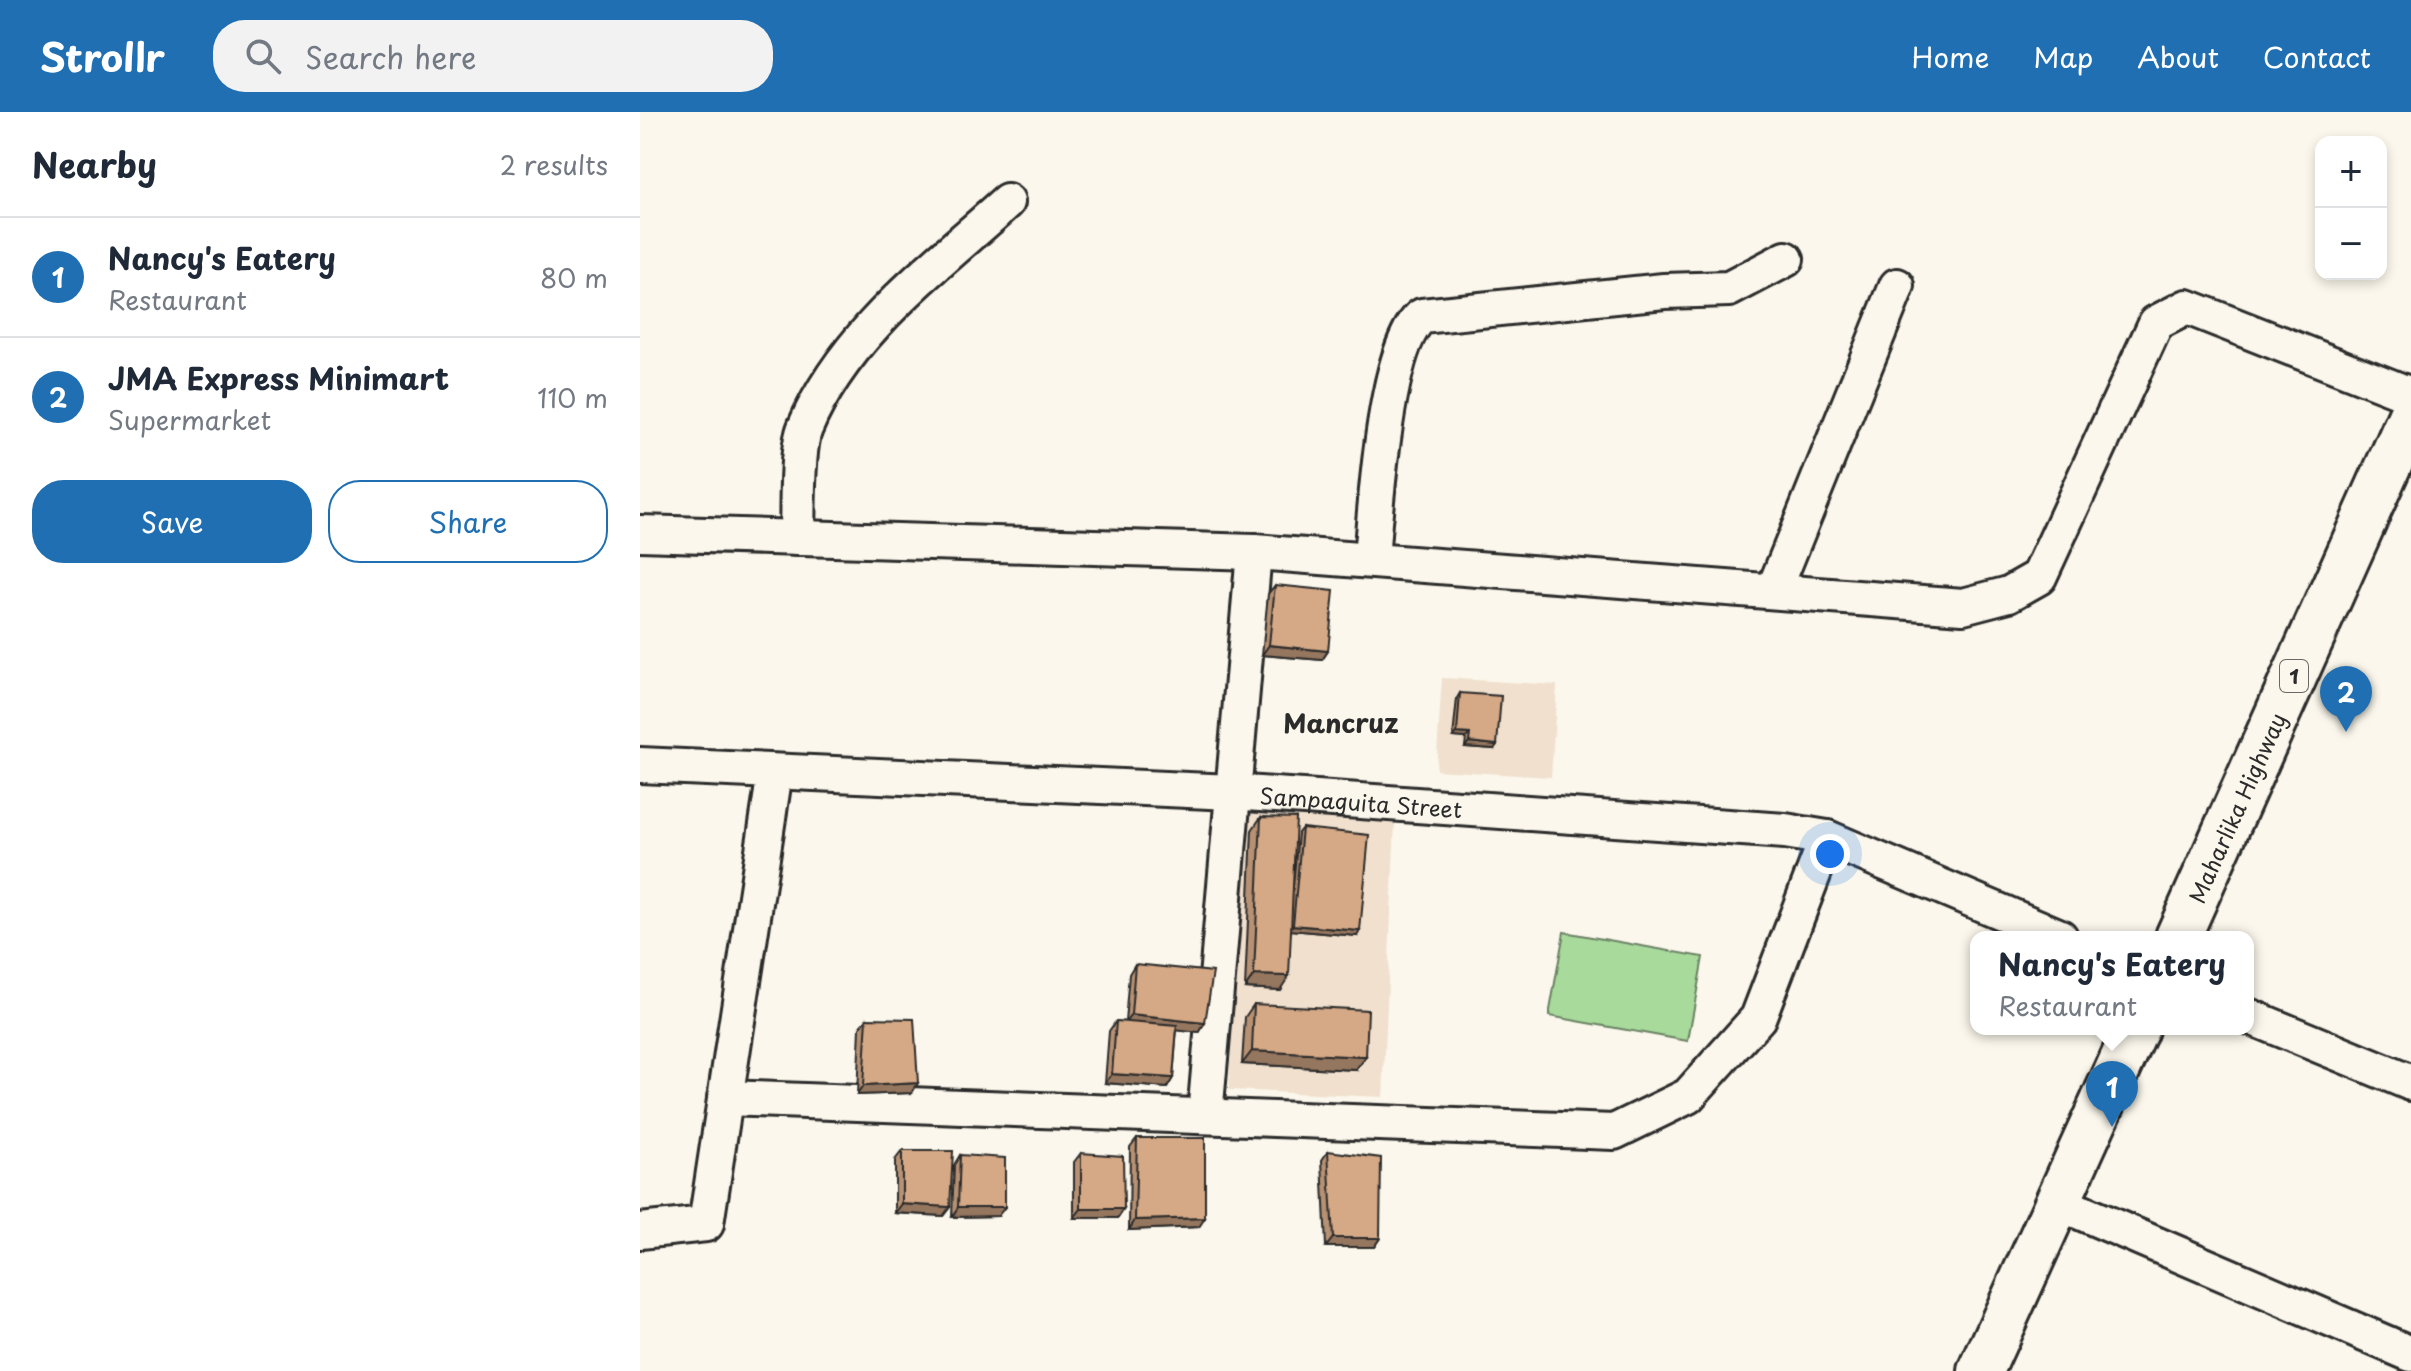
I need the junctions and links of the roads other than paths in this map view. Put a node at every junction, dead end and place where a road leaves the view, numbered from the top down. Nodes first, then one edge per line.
1 (1007, 202) dead end
2 (1786, 259) dead end
3 (1897, 286) dead end
4 (2411, 395) edge
5 (2411, 415) edge
6 (640, 533) edge
7 (797, 538) junction
8 (1254, 552) junction
9 (1371, 560) junction
10 (1774, 590) junction
11 (640, 765) edge
12 (775, 772) junction
13 (1232, 792) junction
14 (1827, 838) junction
15 (2046, 931) edge
16 (2181, 931) edge
17 (2254, 1018) edge
18 (2133, 1035) edge
19 (2408, 1076) edge
20 (725, 1098) junction
21 (1205, 1116) junction
22 (2057, 1202) junction
23 (640, 1231) edge
24 (2411, 1354) edge
25 (1981, 1371) edge

1 - 7 street
2 - 9 street
3 - 10 street
4 - 10 street
5 - 16 highway, Maharlika Highway / 1
6 - 7 street
7 - 8 street
8 - 9 street
8 - 13 street
9 - 10 street
11 - 12 street, Sampaguita Street
12 - 13 street, Sampaguita Street
12 - 20 street
13 - 14 street, Sampaguita Street
13 - 21 street
14 - 15 street, Sampaguita Street
14 - 21 street
17 - 19 street
18 - 22 highway
20 - 21 street
20 - 23 street
22 - 24 street
22 - 25 highway

